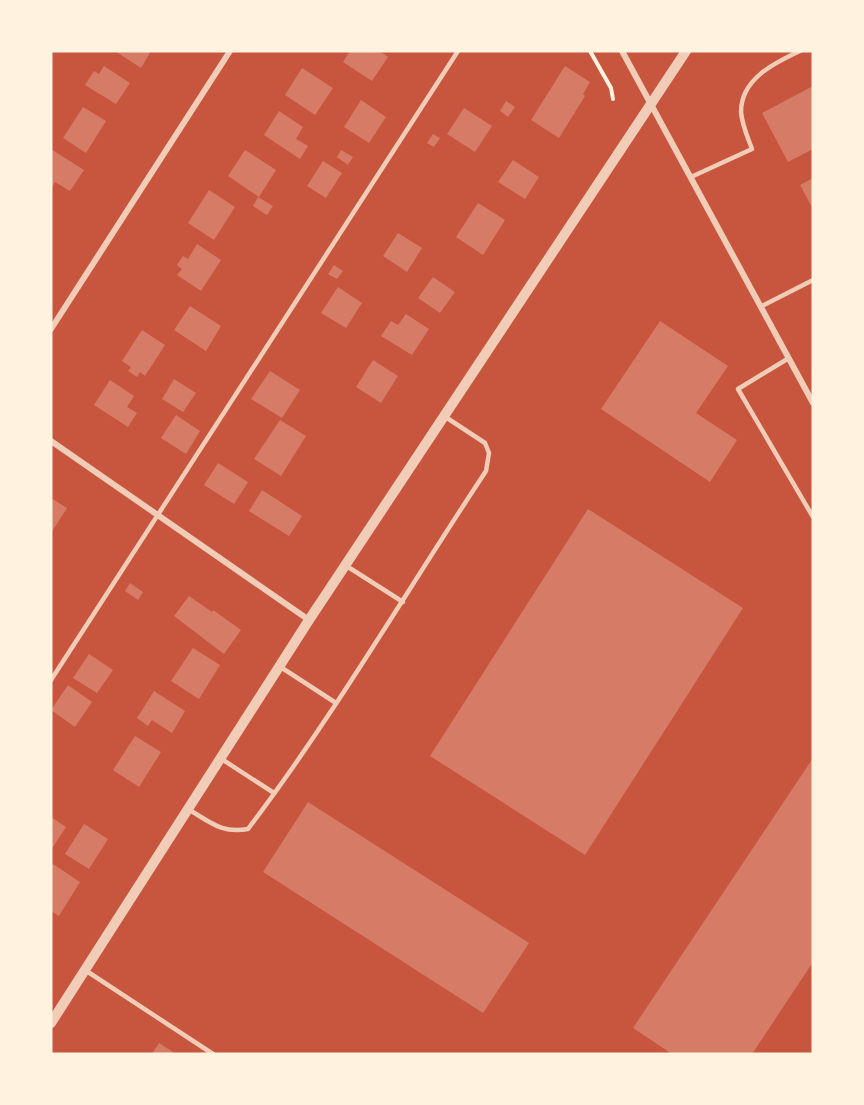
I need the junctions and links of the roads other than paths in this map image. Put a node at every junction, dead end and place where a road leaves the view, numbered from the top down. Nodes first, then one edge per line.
1 (230, 51) edge
2 (458, 51) edge
3 (621, 51) edge
4 (686, 51) edge
5 (800, 51) edge
6 (651, 104) junction
7 (691, 177) junction
8 (813, 280) edge
9 (762, 306) junction
10 (51, 329) edge
11 (789, 358) junction
12 (813, 403) edge
13 (444, 416) junction
14 (51, 441) edge
15 (158, 515) junction
16 (813, 517) edge
17 (345, 565) junction
18 (403, 602) junction
19 (309, 620) junction
20 (279, 666) junction
21 (51, 680) edge
22 (336, 703) junction
23 (220, 758) junction
24 (274, 794) junction
25 (188, 808) junction
26 (85, 970) junction
27 (51, 1023) edge
28 (213, 1054) edge

1 - 10 street
2 - 15 lane
3 - 6 street
4 - 6 street
5 - 7 lane
6 - 7 street
6 - 13 street
7 - 9 street
8 - 9 lane
9 - 11 street
11 - 12 street
11 - 16 lane
13 - 17 street
13 - 18 lane
14 - 15 street
15 - 19 street
15 - 21 lane
17 - 18 lane
17 - 19 street
18 - 22 lane
19 - 20 street
20 - 22 lane
20 - 23 street
22 - 24 lane
23 - 24 lane
23 - 25 street
24 - 25 lane
25 - 26 street
26 - 27 street
26 - 28 lane

